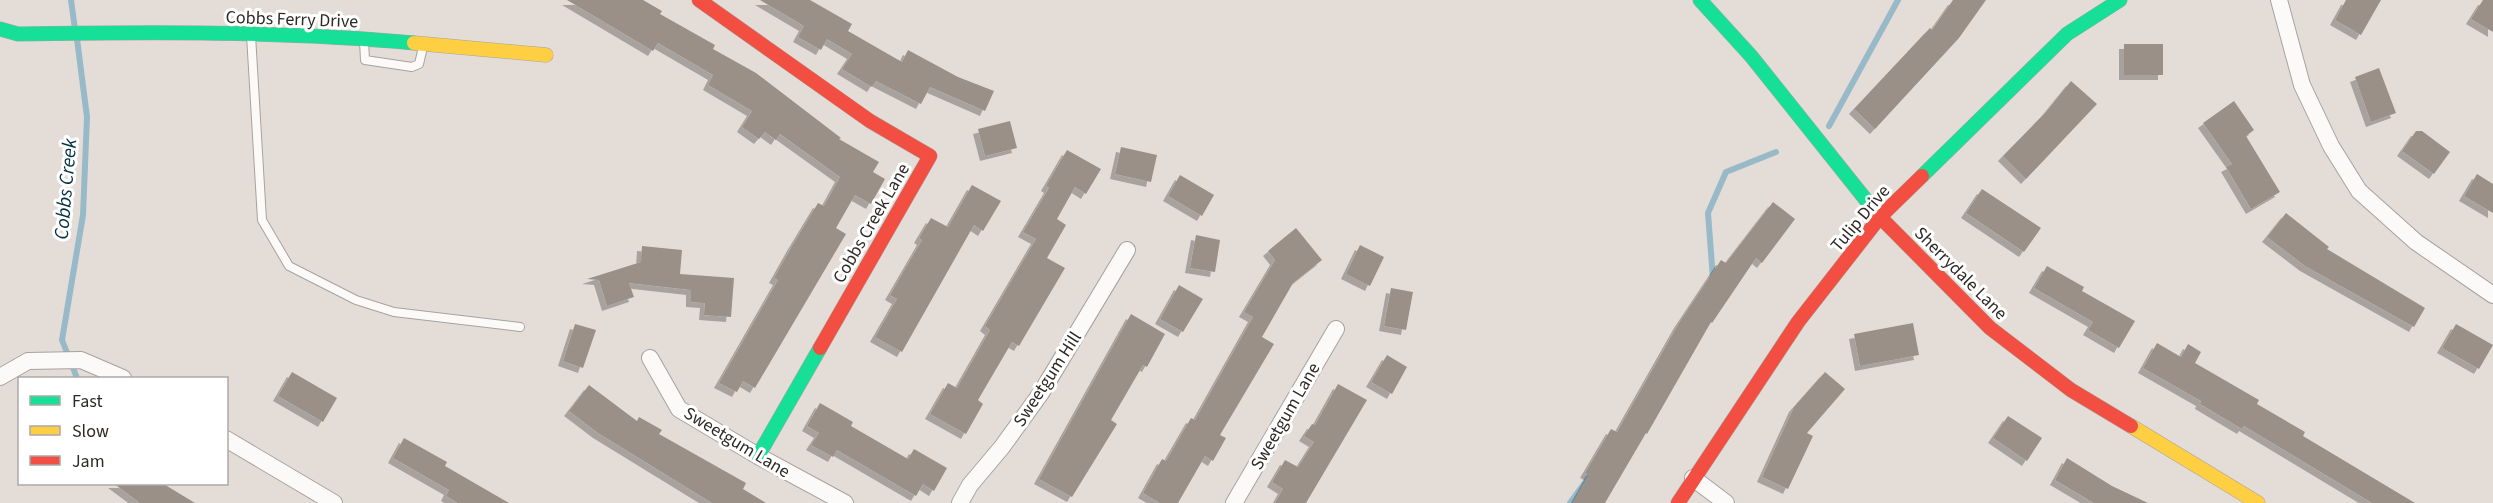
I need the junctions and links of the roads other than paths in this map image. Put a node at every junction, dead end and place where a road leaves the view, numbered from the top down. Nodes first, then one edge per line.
1 (699, 0) edge
2 (1700, 0) edge
3 (2120, 0) edge
4 (2278, 0) edge
5 (0, 29) edge
6 (251, 34) junction
7 (363, 40) junction
8 (424, 44) junction
9 (546, 55) dead end
10 (1880, 217) junction
11 (1127, 250) dead end
12 (2493, 295) edge
13 (520, 327) dead end
14 (1336, 329) dead end
15 (650, 358) dead end
16 (0, 377) edge
17 (121, 377) edge
18 (228, 440) edge
19 (758, 456) junction
20 (1693, 478) junction
21 (334, 503) edge
22 (845, 503) edge
23 (960, 503) edge
24 (1234, 503) edge
25 (1678, 503) edge
26 (1726, 503) edge
27 (2258, 503) edge

1 - 19 street, Cobbs Creek Lane
2 - 10 street, Sherrydale Lane
3 - 10 street, Tulip Drive
4 - 12 street
5 - 6 street, Cobbs Ferry Drive
6 - 7 street, Cobbs Ferry Drive
6 - 13 lane
7 - 8 street, Cobbs Ferry Drive
7 - 8 lane
8 - 9 street, Cobbs Ferry Drive
10 - 20 street, Tulip Drive
10 - 27 street, Sherrydale Lane
11 - 23 street, Sweetgum Hill
14 - 24 street, Sweetgum Lane
15 - 19 street, Sweetgum Lane
16 - 17 street
18 - 21 street
19 - 22 street, Sweetgum Lane
20 - 25 street, Tulip Drive
20 - 26 street

